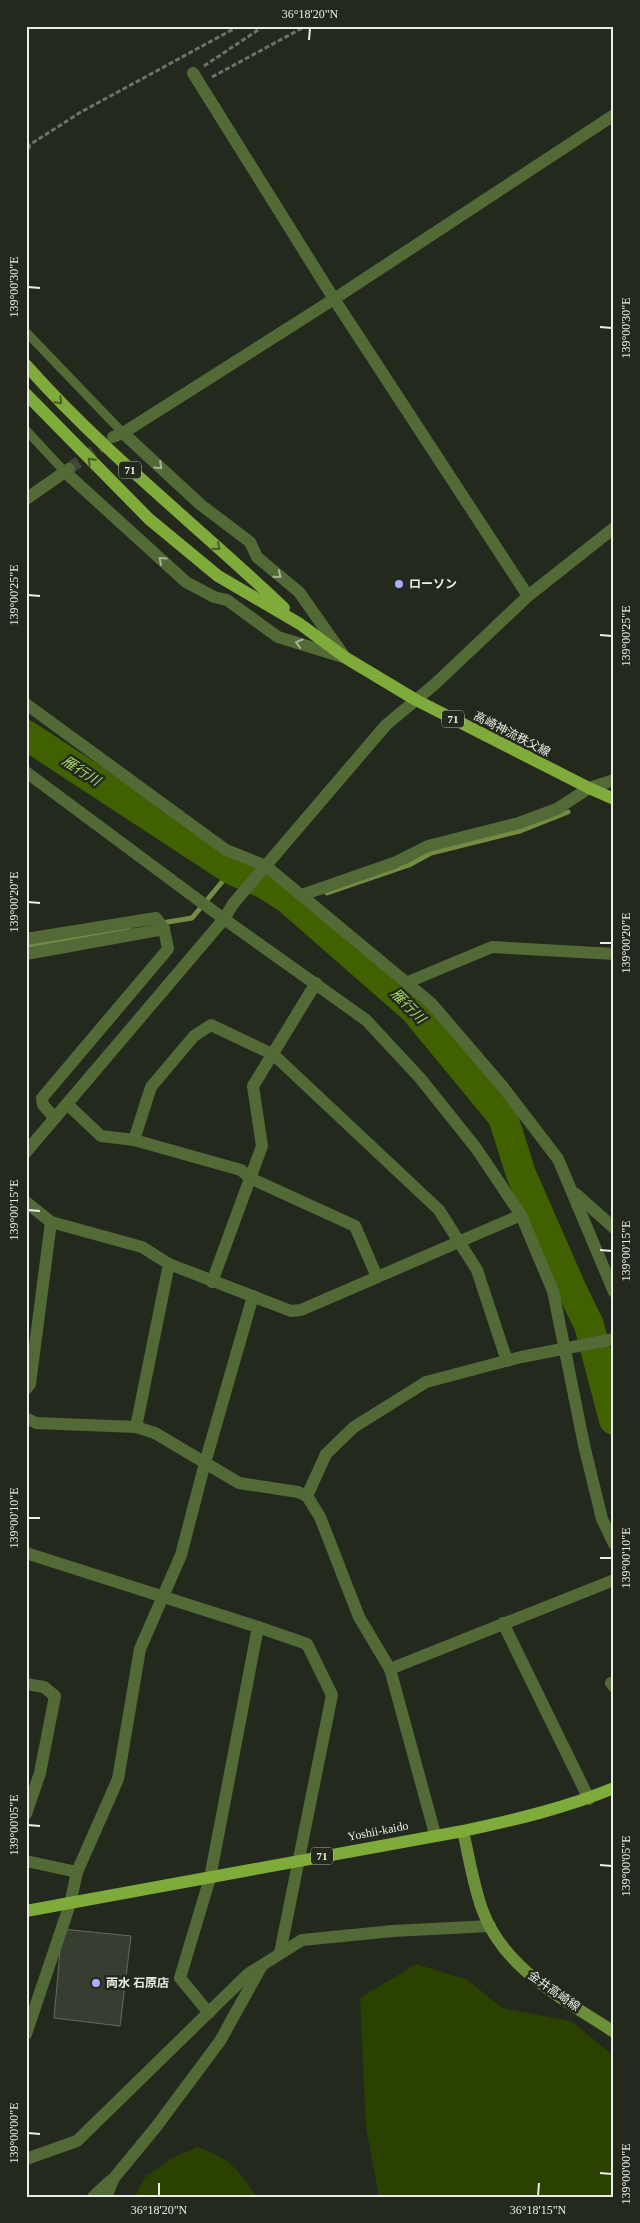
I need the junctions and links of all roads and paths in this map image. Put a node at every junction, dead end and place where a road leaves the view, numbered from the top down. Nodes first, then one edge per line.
1 (239, 26) edge
2 (264, 26) edge
3 (306, 26) edge
4 (197, 78) junction
5 (614, 115) edge
6 (30, 144) junction
7 (26, 147) edge
8 (26, 156) edge
9 (334, 299) junction
10 (26, 332) edge
11 (26, 365) edge
12 (26, 394) edge
13 (26, 430) edge
14 (118, 435) junction
15 (67, 471) junction
16 (26, 499) edge
17 (614, 528) edge
18 (528, 596) junction
19 (300, 624) junction
20 (346, 658) junction
21 (416, 700) junction
22 (26, 704) edge
23 (26, 772) edge
24 (614, 780) edge
25 (589, 788) junction
26 (614, 799) edge
27 (266, 866) junction
28 (302, 895) junction
29 (224, 918) junction
30 (164, 929) junction
31 (26, 939) edge
32 (26, 954) edge
33 (614, 954) edge
34 (408, 982) junction
35 (316, 983) junction
36 (274, 1055) junction
37 (67, 1104) junction
38 (55, 1118) junction
39 (134, 1140) junction
40 (26, 1152) edge
41 (250, 1178) junction
42 (572, 1191) junction
43 (26, 1202) edge
44 (521, 1215) junction
45 (51, 1222) junction
46 (614, 1228) edge
47 (460, 1241) junction
48 (169, 1264) junction
49 (377, 1277) junction
50 (212, 1282) junction
51 (614, 1292) edge
52 (253, 1296) junction
53 (614, 1339) edge
54 (566, 1348) junction
55 (507, 1361) junction
56 (26, 1389) edge
57 (26, 1418) edge
58 (136, 1427) junction
59 (205, 1463) junction
60 (307, 1496) junction
61 (614, 1544) edge
62 (26, 1553) edge
63 (614, 1580) edge
64 (163, 1596) junction
65 (504, 1622) junction
66 (258, 1627) junction
67 (390, 1669) junction
68 (614, 1682) edge
69 (26, 1684) edge
70 (614, 1688) edge
71 (614, 1788) edge
72 (589, 1799) junction
73 (26, 1814) edge
74 (464, 1830) junction
75 (435, 1834) junction
76 (299, 1860) junction
77 (26, 1861) edge
78 (77, 1872) junction
79 (210, 1878) junction
80 (70, 1904) junction
81 (26, 1911) edge
82 (490, 1926) junction
83 (280, 1954) junction
84 (262, 1965) junction
85 (209, 2013) junction
86 (27, 2032) edge
87 (614, 2032) edge
88 (26, 2159) edge
89 (114, 2178) junction
90 (92, 2197) edge
91 (106, 2197) edge

1 - 6 path
2 - 4 path
3 - 4 path
4 - 9 street
5 - 9 street
6 - 7 path
6 - 8 path
9 - 14 street
9 - 18 street
10 - 14 lane
11 -> 19 main road, 高崎神流秩父線 / 71
19 -> 12 main road, 高崎神流秩父線 / 71
13 - 15 lane
14 -> 20 street
15 - 16 street
20 -> 15 street
17 - 18 street
18 - 21 street
19 - 20 main road, 高崎神流秩父線 / 71
20 - 21 main road, 高崎神流秩父線 / 71
21 - 25 main road, 高崎神流秩父線 / 71
21 - 27 street
22 - 27 street
23 - 29 street
24 - 25 street
25 - 26 main road, 高崎神流秩父線 / 71
25 - 28 street
27 - 28 street
27 - 29 street
28 - 34 street
29 - 35 street
29 - 37 street
30 - 31 street
30 - 32 street
30 - 38 street
33 - 34 street
34 - 42 street
35 - 36 street
35 - 44 street
36 - 39 street
36 - 41 street
36 - 47 street
37 - 38 street
37 - 39 street
38 - 40 street
39 - 41 street
41 - 49 street
41 - 50 street
42 - 46 street
42 - 51 street
43 - 45 street
44 - 47 street
44 - 54 street
45 - 48 street
45 - 56 street
47 - 49 street
47 - 55 street
48 - 50 street
48 - 58 street
49 - 52 street
50 - 52 street
52 - 59 street
53 - 54 street
54 - 55 street
54 - 61 street
55 - 60 street
57 - 58 street
58 - 59 street
59 - 60 street
59 - 64 street
60 - 67 street
62 - 64 street
63 - 65 street
64 - 66 street
64 - 78 street
65 - 67 street
65 - 72 street
66 - 76 street
66 - 79 street
67 - 75 street
68 - 70 street
69 - 73 street
71 - 72 main road, Yoshii-kaido / 71
72 - 74 main road, Yoshii-kaido / 71
74 - 75 main road, Yoshii-kaido / 71
74 - 82 main road, 金井高崎線
75 - 76 main road, Yoshii-kaido / 71
76 - 79 main road, Yoshii-kaido / 71
76 - 83 street
77 - 78 street
78 - 80 street
79 - 80 main road, Yoshii-kaido / 71
79 - 85 street
80 - 81 main road, Yoshii-kaido / 71
80 - 86 street
82 - 83 street
82 - 87 main road, 金井高崎線
83 - 84 street
84 - 85 street
84 - 89 street
85 - 88 street
89 - 90 street
89 - 91 street

